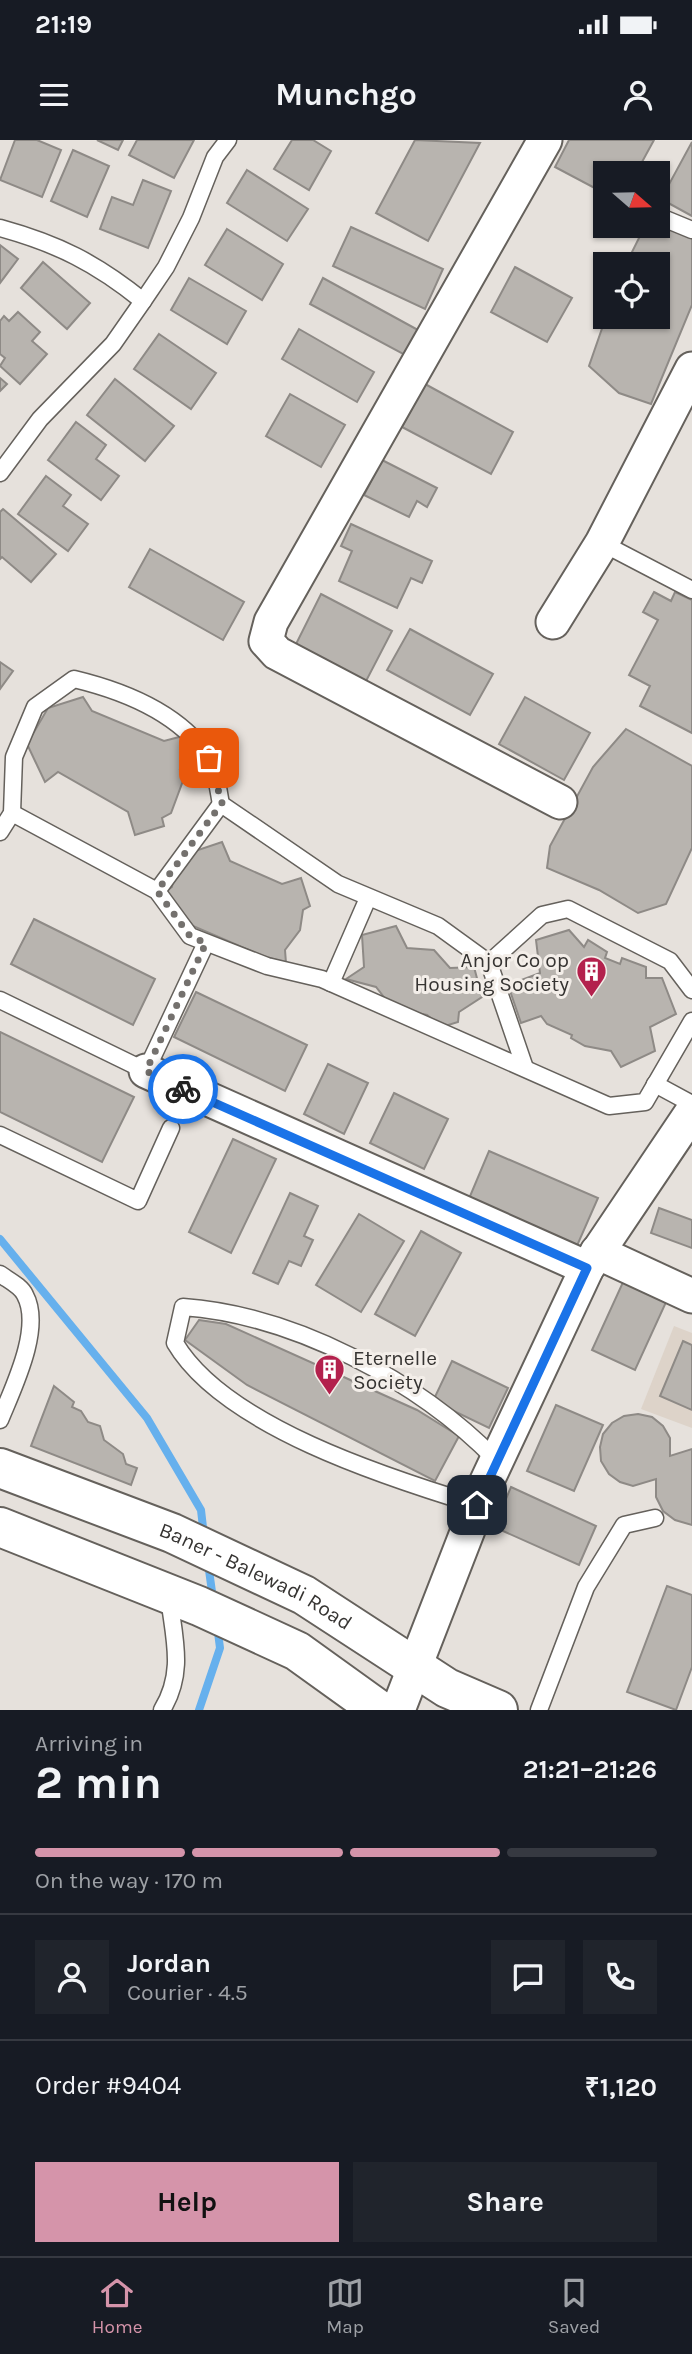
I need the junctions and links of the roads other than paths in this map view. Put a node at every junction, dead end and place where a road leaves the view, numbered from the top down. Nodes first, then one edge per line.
1 (228, 140) edge
2 (545, 140) edge
3 (670, 221) edge
4 (0, 228) edge
5 (692, 230) edge
6 (143, 301) junction
7 (692, 369) edge
8 (0, 473) edge
9 (602, 543) junction
10 (692, 590) edge
11 (553, 622) dead end
12 (7, 753) edge
13 (560, 802) dead end
14 (222, 803) junction
15 (12, 813) junction
16 (0, 832) edge
17 (157, 891) junction
18 (368, 898) junction
19 (206, 943) junction
20 (489, 963) junction
21 (331, 983) junction
22 (692, 990) edge
23 (0, 1000) edge
24 (692, 1021) edge
25 (526, 1068) junction
26 (146, 1071) junction
27 (655, 1084) junction
28 (692, 1104) edge
29 (692, 1112) edge
30 (171, 1128) dead end
31 (0, 1135) edge
32 (592, 1260) junction
33 (0, 1274) edge
34 (692, 1296) edge
35 (0, 1420) edge
36 (496, 1460) junction
37 (0, 1468) edge
38 (477, 1505) junction
39 (654, 1518) dead end
40 (0, 1527) edge
41 (184, 1600) junction
42 (416, 1669) junction
43 (162, 1710) edge
44 (379, 1710) edge
45 (398, 1710) edge
46 (498, 1710) edge
47 (539, 1710) edge

1 - 6 lane
2 - 13 street
3 - 5 lane
4 - 6 lane
6 - 8 lane
7 - 9 street
9 - 10 lane
9 - 11 street
12 - 14 lane
12 - 15 lane
14 - 17 lane
14 - 18 lane
15 - 16 lane
15 - 17 lane
17 - 19 lane
18 - 20 lane
18 - 21 lane
19 - 21 lane
19 - 26 lane
20 - 22 lane
20 - 25 lane
21 - 25 lane
23 - 26 lane
24 - 27 lane
25 - 27 lane
26 - 32 street
27 - 28 lane
29 - 32 street
30 - 31 lane
32 - 34 street
32 - 36 street
33 - 35 lane
36 - 38 street
36 - 38 lane
37 - 42 street, Baner - Balewadi Road
38 - 42 street
39 - 47 lane
40 - 41 street
41 - 43 lane
41 - 44 street
42 - 45 street
42 - 46 street, Baner - Balewadi Road

